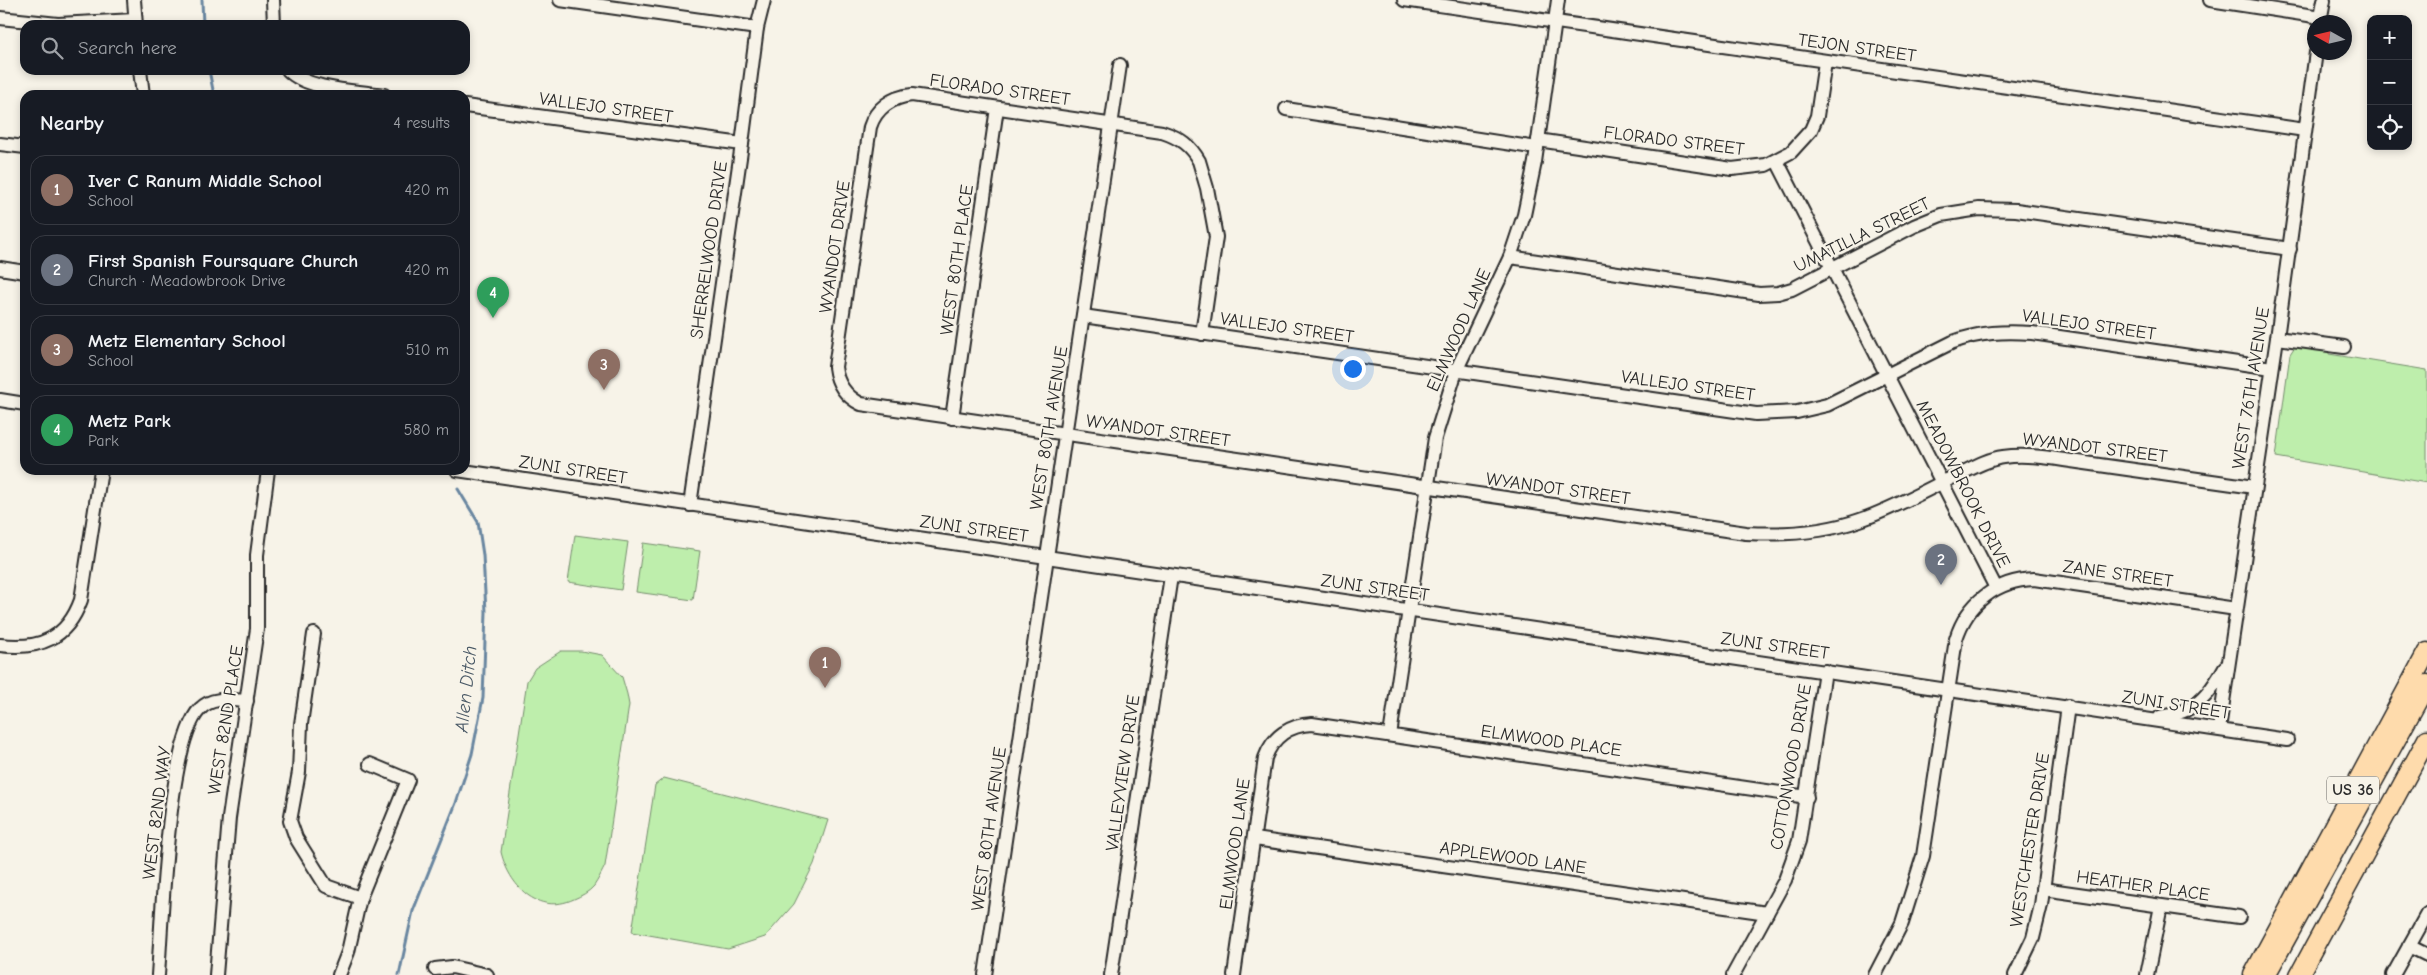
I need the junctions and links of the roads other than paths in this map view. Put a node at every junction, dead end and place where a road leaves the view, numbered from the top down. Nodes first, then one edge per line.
1 (134, 0) edge
2 (273, 0) edge
3 (560, 0) edge
4 (764, 0) edge
5 (1404, 0) edge
6 (1558, 0) edge
7 (2210, 0) edge
8 (2324, 0) edge
9 (2322, 15) edge
10 (2307, 17) edge
11 (0, 18) edge
12 (20, 20) edge
13 (135, 20) edge
14 (274, 20) edge
15 (1555, 21) junction
16 (757, 28) junction
17 (2315, 60) edge
18 (1825, 62) junction
19 (1120, 65) dead end
20 (141, 75) edge
21 (293, 75) edge
22 (142, 90) edge
23 (352, 90) edge
24 (885, 105) joint
25 (470, 107) edge
26 (997, 108) junction
27 (1286, 109) dead end
28 (1111, 124) junction
29 (2305, 130) junction
30 (0, 144) edge
31 (742, 144) junction
32 (1538, 144) junction
33 (20, 146) edge
34 (1777, 161) junction
35 (2290, 248) junction
36 (1510, 257) junction
37 (0, 268) edge
38 (1833, 268) junction
39 (20, 271) edge
40 (1084, 316) junction
41 (1202, 334) junction
42 (2277, 338) junction
43 (2344, 347) dead end
44 (2272, 368) junction
45 (1456, 371) junction
46 (1888, 374) junction
47 (849, 396) joint
48 (0, 400) edge
49 (20, 403) edge
50 (952, 418) junction
51 (1065, 435) junction
52 (470, 472) edge
53 (100, 475) edge
54 (267, 475) edge
55 (1942, 482) junction
56 (2254, 487) junction
57 (1426, 488) junction
58 (690, 505) junction
59 (1047, 558) junction
60 (1171, 576) junction
61 (1996, 588) junction
62 (2236, 609) junction
63 (1408, 611) junction
64 (314, 634) dead end
65 (0, 645) edge
66 (2427, 652) edge
67 (2229, 660) junction
68 (1825, 671) junction
69 (2427, 684) edge
70 (1948, 690) junction
71 (247, 701) junction
72 (2068, 706) junction
73 (2147, 718) junction
74 (1291, 728) joint
75 (2219, 730) junction
76 (1390, 735) junction
77 (2427, 739) edge
78 (2287, 740) dead end
79 (370, 764) dead end
80 (1807, 797) junction
81 (1255, 839) junction
82 (2366, 851) junction
83 (2043, 889) junction
84 (360, 898) junction
85 (2161, 906) junction
86 (1767, 913) junction
87 (2427, 914) edge
88 (2239, 917) dead end
89 (2409, 946) junction
90 (2427, 955) edge
91 (435, 969) dead end
92 (158, 975) edge
93 (216, 975) edge
94 (339, 975) edge
95 (487, 975) edge
96 (985, 975) edge
97 (1111, 975) edge
98 (1234, 975) edge
99 (1734, 975) edge
100 (1876, 975) edge
101 (2015, 975) edge
102 (2146, 975) edge
103 (2251, 975) edge
104 (2266, 975) edge
105 (2299, 975) edge
106 (2306, 975) edge
107 (2393, 975) edge

1 - 13 street
2 - 14 street
3 - 16 street
4 - 16 street, SHERRELWOOD DRIVE
5 - 15 street, TEJON STREET
6 - 15 street, ELMWOOD LANE
7 - 10 street
8 - 9 street
11 - 12 street
15 - 18 street, TEJON STREET
15 - 32 street, ELMWOOD LANE
16 - 31 street, SHERRELWOOD DRIVE
17 - 29 street, WEST 76TH AVENUE
18 - 29 street, TEJON STREET
18 - 34 street, FLORADO STREET
19 - 28 street, WEST 80TH AVENUE
20 - 22 street
21 - 23 street
24 - 26 street, FLORADO STREET
24 - 47 street, WYANDOT DRIVE
25 - 31 street, VALLEJO STREET
26 - 28 street, FLORADO STREET
26 - 50 street, WEST 80TH PLACE
27 - 32 street, FLORADO STREET
28 - 40 street, WEST 80TH AVENUE
28 - 41 street
29 - 35 street, WEST 76TH AVENUE
30 - 33 street
31 - 58 street, SHERRELWOOD DRIVE
32 - 34 street, FLORADO STREET
32 - 36 street, ELMWOOD LANE
34 - 38 street, MEADOWBROOK DRIVE
35 - 38 street, UMATILLA STREET
35 - 42 street, WEST 76TH AVENUE
36 - 38 street, UMATILLA STREET
36 - 45 street, ELMWOOD LANE
37 - 39 street
38 - 46 street, MEADOWBROOK DRIVE
40 - 41 street, VALLEJO STREET
40 - 51 street, WEST 80TH AVENUE
41 - 45 street, VALLEJO STREET
42 - 43 street
42 - 44 street, WEST 76TH AVENUE
44 - 46 street, VALLEJO STREET
44 - 56 street, WEST 76TH AVENUE
45 - 46 street, VALLEJO STREET
45 - 57 street, ELMWOOD LANE
46 - 55 street, MEADOWBROOK DRIVE
47 - 50 street, WYANDOT STREET
48 - 49 street
50 - 51 street, WYANDOT STREET
51 - 57 street, WYANDOT STREET
51 - 59 street, WEST 80TH AVENUE
52 - 58 street, ZUNI STREET
53 - 65 street
54 - 71 street, WEST 82ND PLACE
55 - 56 street, WYANDOT STREET
55 - 57 street, WYANDOT STREET
55 - 61 street, MEADOWBROOK DRIVE
56 - 62 street, WEST 76TH AVENUE
57 - 63 street, ELMWOOD LANE
58 - 59 street, ZUNI STREET
59 - 60 street, ZUNI STREET
59 - 96 street, WEST 80TH AVENUE
60 - 63 street, ZUNI STREET
60 - 97 street, VALLEYVIEW DRIVE
61 - 62 street, ZANE STREET
61 - 70 street, MEADOWBROOK DRIVE
62 - 67 street, WEST 76TH AVENUE
63 - 68 street, ZUNI STREET
63 - 76 street, ELMWOOD LANE
64 - 84 street
66 - 103 highway, US 36
67 - 73 street
67 - 75 street, WEST 76TH AVENUE
68 - 70 street, ZUNI STREET
68 - 80 street, COTTONWOOD DRIVE
69 - 104 highway
70 - 72 street, ZUNI STREET
70 - 100 street, MEADOWBROOK DRIVE
71 - 92 street, WEST 82ND WAY
71 - 93 street, WEST 82ND PLACE
72 - 73 street, ZUNI STREET
72 - 83 street, WESTCHESTER DRIVE
73 - 75 street, ZUNI STREET
74 - 76 street, ELMWOOD PLACE
74 - 81 street, ELMWOOD LANE
75 - 78 street, ZUNI STREET
76 - 80 street, ELMWOOD PLACE
77 - 82 highway, US 36
79 - 84 street
80 - 86 street, COTTONWOOD DRIVE
81 - 86 street, APPLEWOOD LANE
81 - 98 street, ELMWOOD LANE
82 - 105 highway, US 36
82 - 106 highway
83 - 85 street, HEATHER PLACE
83 - 101 street, WESTCHESTER DRIVE
84 - 94 street
85 - 88 street, HEATHER PLACE
85 - 102 street
86 - 99 street, COTTONWOOD DRIVE
87 - 89 street
89 - 90 street
89 - 107 street
91 - 95 street

